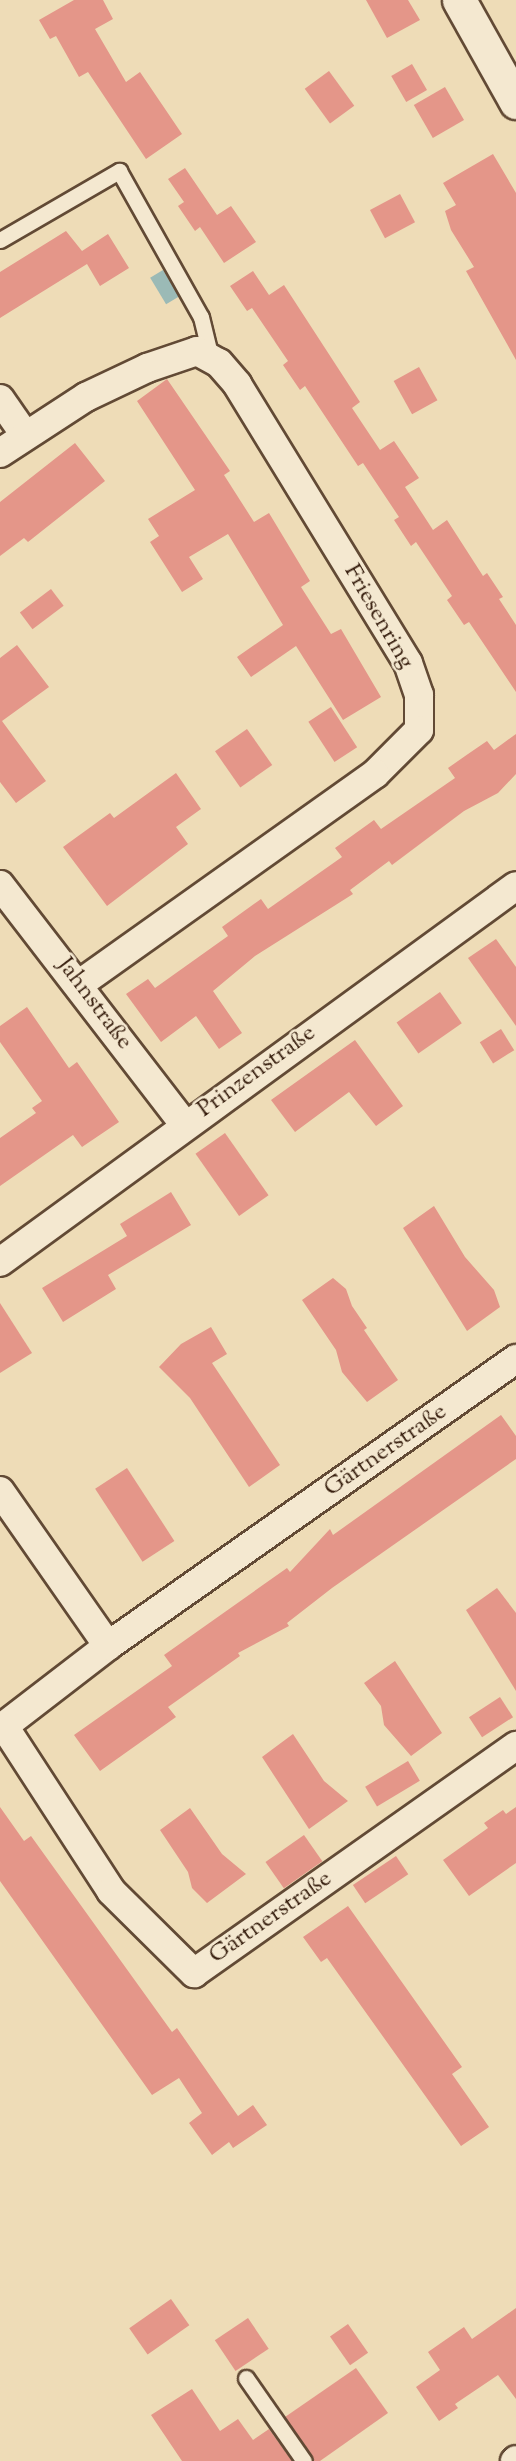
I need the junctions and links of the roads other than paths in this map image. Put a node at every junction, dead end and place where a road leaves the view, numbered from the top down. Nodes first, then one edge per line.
1 (459, 0) edge
2 (516, 102) edge
3 (0, 240) edge
4 (211, 358) junction
5 (0, 399) edge
6 (25, 435) junction
7 (0, 453) edge
8 (0, 885) edge
9 (516, 886) edge
10 (79, 984) junction
11 (185, 1125) junction
12 (0, 1262) edge
13 (516, 1359) edge
14 (0, 1491) edge
15 (108, 1646) junction
16 (2, 1728) edge
17 (516, 1746) edge
18 (246, 2378) dead end
19 (304, 2461) edge

1 - 2 street
3 - 4 lane
4 - 6 street
4 - 10 street, Friesenring
5 - 6 street
6 - 7 street
8 - 10 street, Jahnstraße
9 - 11 street, Prinzenstraße
10 - 11 street, Jahnstraße
11 - 12 street, Prinzenstraße
13 - 15 street, Gärtnerstraße
14 - 15 street
15 - 16 street, Gärtnerstraße
16 - 17 street, Gärtnerstraße
18 - 19 lane

